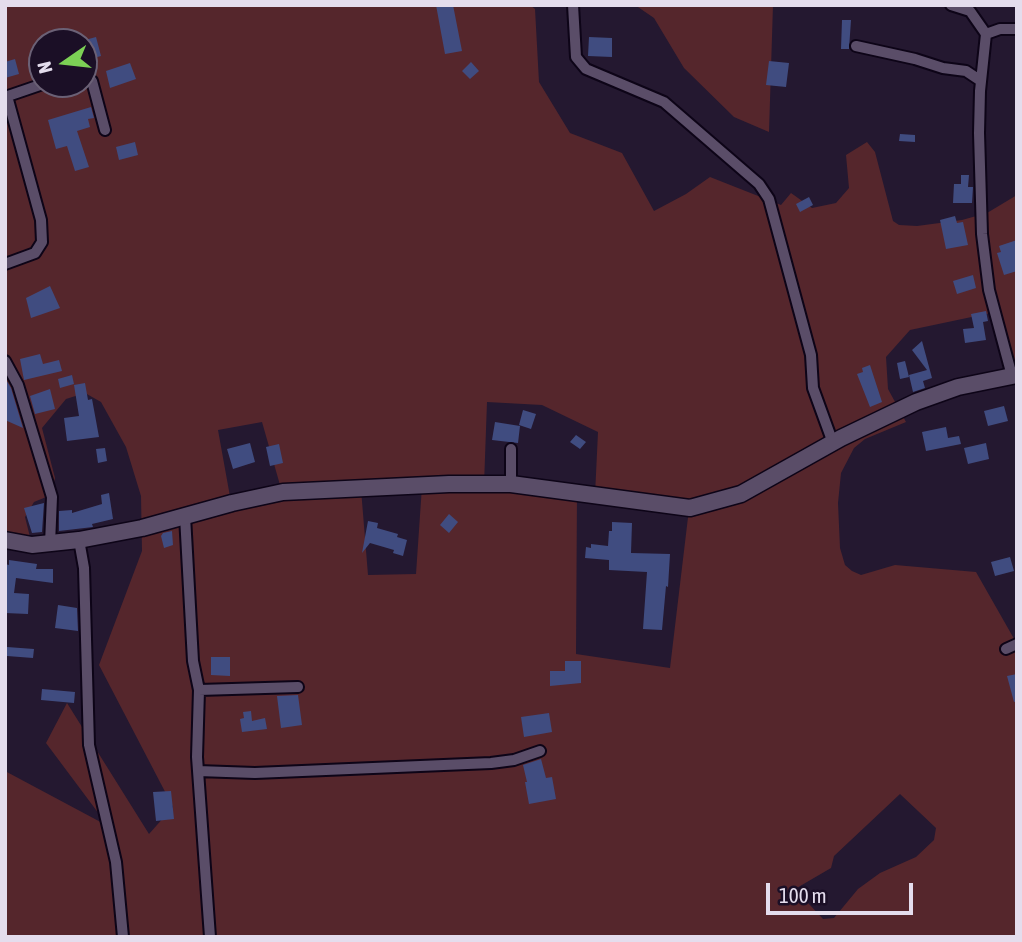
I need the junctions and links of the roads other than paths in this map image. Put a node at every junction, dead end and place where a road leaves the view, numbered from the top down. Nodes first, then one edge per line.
1 (573, 5) edge
2 (951, 5) edge
3 (1017, 29) edge
4 (986, 34) junction
5 (856, 46) dead end
6 (981, 81) junction
7 (28, 89) edge
8 (6, 96) edge
9 (97, 98) edge
10 (105, 130) dead end
11 (5, 264) edge
12 (5, 361) edge
13 (1014, 375) edge
14 (833, 443) junction
15 (511, 449) dead end
16 (511, 484) junction
17 (185, 516) junction
18 (5, 540) edge
19 (79, 540) junction
20 (50, 544) junction
21 (298, 687) dead end
22 (199, 690) junction
23 (540, 751) dead end
24 (198, 771) junction
25 (123, 937) edge
26 (210, 937) edge

1 - 14 street
2 - 4 street
3 - 4 street
4 - 6 street
5 - 6 street
6 - 13 street
7 - 8 street
8 - 11 street
9 - 10 street
12 - 20 street
13 - 14 street
14 - 16 street
15 - 16 street
16 - 17 street
17 - 19 street
17 - 22 street
18 - 20 street
19 - 20 street
19 - 25 street
21 - 22 street
22 - 24 street
23 - 24 street
24 - 26 street

